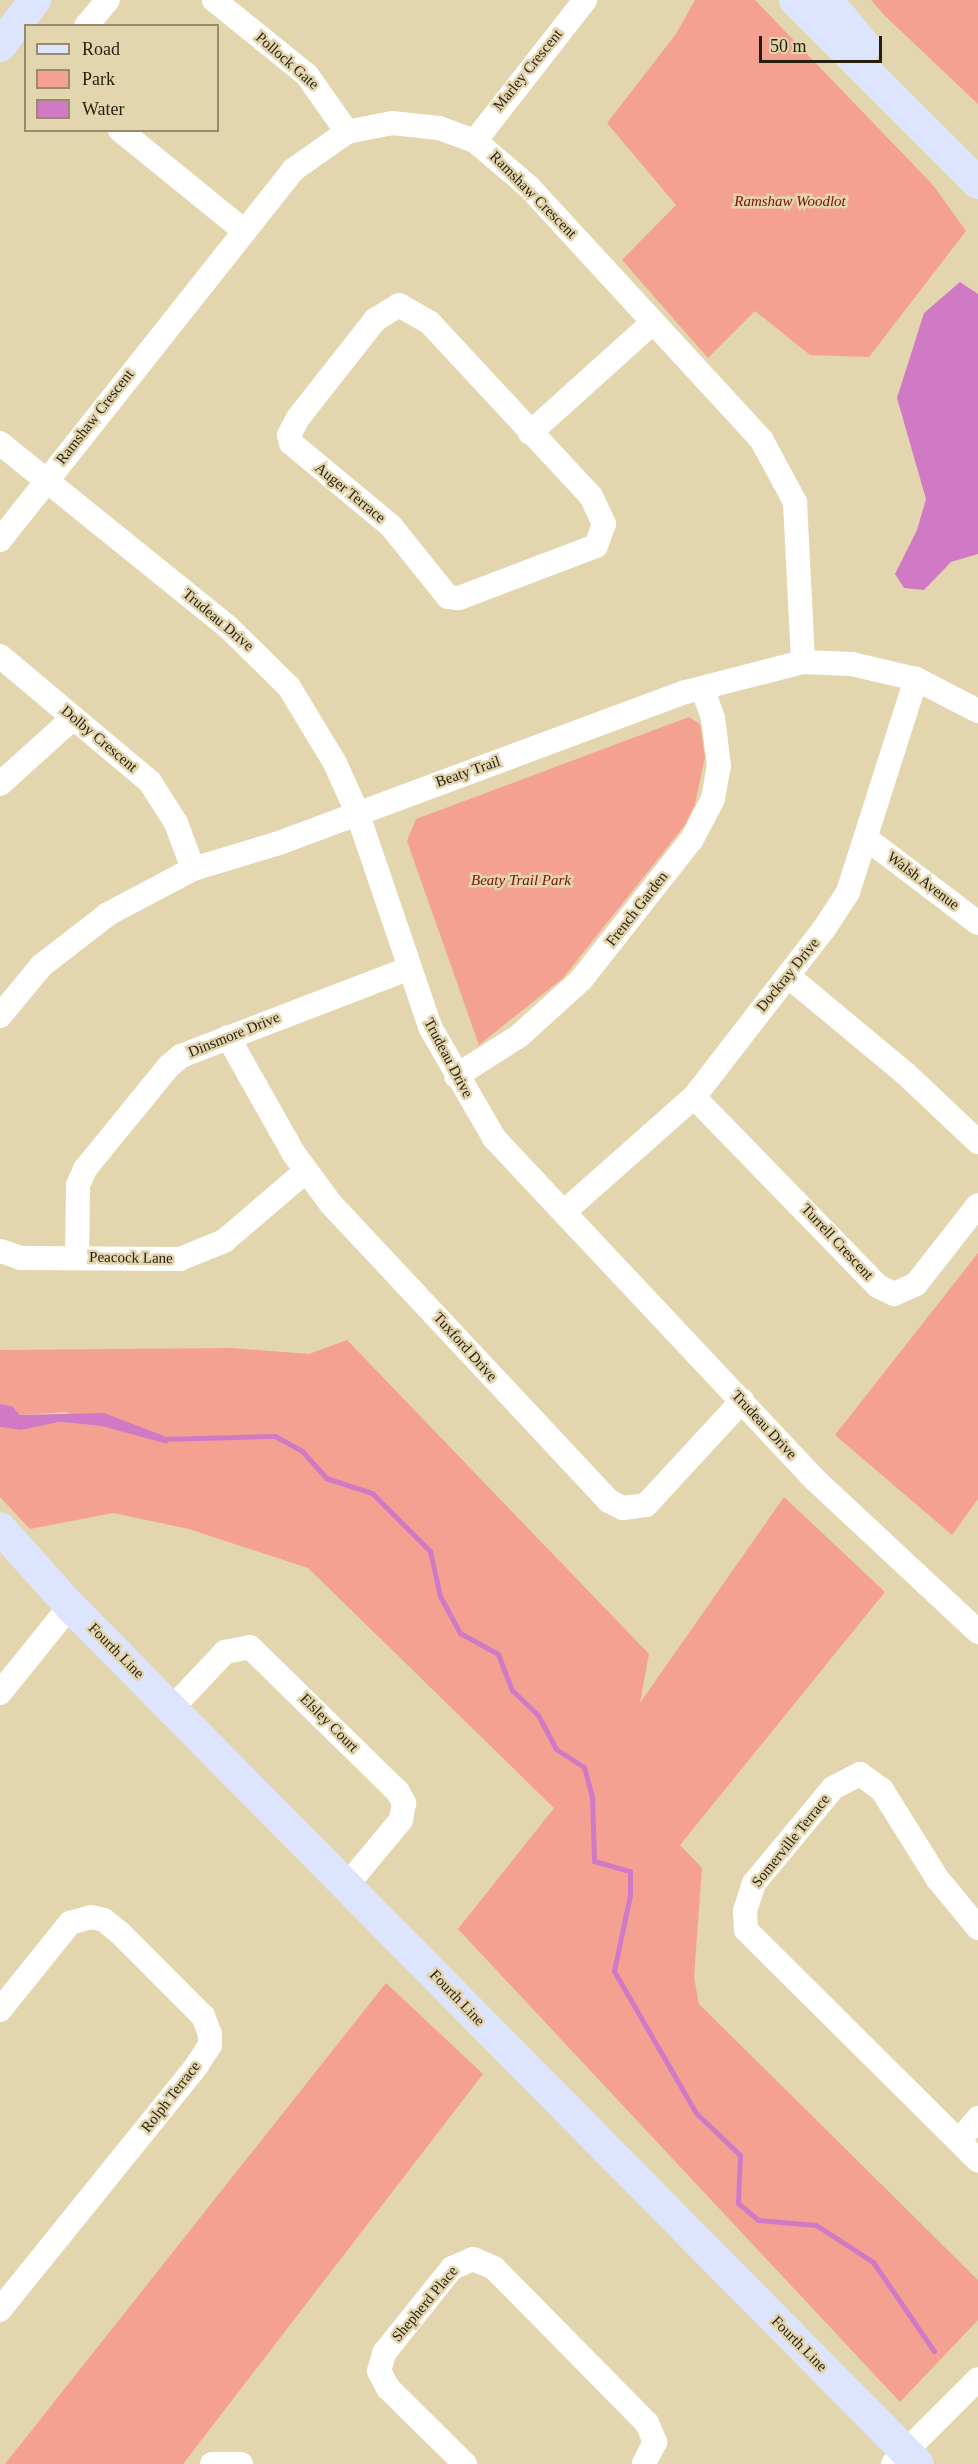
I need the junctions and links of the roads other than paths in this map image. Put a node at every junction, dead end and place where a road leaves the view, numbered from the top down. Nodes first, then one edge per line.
1 (35, 0) edge
2 (108, 0) edge
3 (214, 0) edge
4 (585, 0) edge
5 (795, 0) edge
6 (827, 0) edge
7 (88, 24) edge
8 (0, 46) edge
9 (901, 108) junction
10 (122, 132) edge
11 (347, 132) junction
12 (474, 141) junction
13 (978, 183) edge
14 (242, 229) junction
15 (652, 323) junction
16 (530, 433) junction
17 (0, 443) edge
18 (45, 480) junction
19 (0, 540) edge
20 (0, 656) edge
21 (803, 662) junction
22 (916, 679) junction
23 (702, 688) junction
24 (978, 711) edge
25 (73, 718) junction
26 (0, 784) edge
27 (357, 812) junction
28 (867, 839) junction
29 (193, 869) junction
30 (978, 923) edge
31 (408, 969) junction
32 (788, 976) junction
33 (0, 1016) edge
34 (228, 1037) junction
35 (456, 1076) junction
36 (694, 1097) junction
37 (978, 1142) edge
38 (306, 1171) junction
39 (978, 1205) edge
40 (565, 1211) junction
41 (0, 1251) edge
42 (77, 1257) junction
43 (742, 1401) junction
44 (0, 1528) edge
45 (70, 1606) junction
46 (978, 1632) edge
47 (0, 1693) edge
48 (173, 1707) junction
49 (346, 1885) junction
50 (978, 1928) edge
51 (0, 2010) edge
52 (978, 2118) edge
53 (959, 2141) junction
54 (978, 2160) edge
55 (0, 2310) edge
56 (978, 2379) edge
57 (905, 2460) edge
58 (212, 2464) edge
59 (241, 2464) edge
60 (465, 2464) edge
61 (644, 2464) edge

1 - 8 main road
2 - 7 street
3 - 11 street, Pollock Gate
4 - 12 street, Marley Crescent
5 - 9 main road
6 - 9 main road
9 - 13 main road
10 - 14 street
11 - 12 street, Ramshaw Crescent
11 - 14 street, Ramshaw Crescent
12 - 15 street, Ramshaw Crescent
14 - 18 street, Ramshaw Crescent
15 - 16 street
15 - 21 street, Ramshaw Crescent
16 - 16 street, Auger Terrace
17 - 18 street, Trudeau Drive
18 - 19 street, Ramshaw Crescent
18 - 27 street, Trudeau Drive
20 - 25 street, Dolby Crescent
21 - 22 street, Beaty Trail
21 - 23 street, Beaty Trail
22 - 24 street, Beaty Trail
22 - 28 street, Dockray Drive
23 - 27 street, Beaty Trail
23 - 35 street, French Garden
25 - 26 street
25 - 29 street, Dolby Crescent
27 - 29 street, Beaty Trail
27 - 31 street, Trudeau Drive
28 - 30 street, Walsh Avenue
28 - 32 street, Dockray Drive
29 - 33 street, Beaty Trail
31 - 34 street, Dinsmore Drive
31 - 35 street, Trudeau Drive
32 - 36 street, Dockray Drive
32 - 37 street
34 - 38 street, Tuxford Drive
34 - 42 street, Dinsmore Drive
35 - 40 street, Trudeau Drive
36 - 39 street, Turrell Crescent
36 - 40 street, Dockray Drive
38 - 42 street, Peacock Lane
38 - 43 street, Tuxford Drive
40 - 43 street, Trudeau Drive
41 - 42 street, Peacock Lane
43 - 46 street, Trudeau Drive
44 - 45 main road, Fourth Line
45 - 47 street
45 - 48 main road, Fourth Line
48 - 49 main road, Fourth Line
48 - 49 street, Elsley Court
49 - 57 main road, Fourth Line
50 - 53 street, Somerville Terrace
51 - 55 street, Rolph Terrace
52 - 53 street
53 - 54 street, Somerville Terrace
56 - 57 street
58 - 59 street
60 - 61 street, Shepherd Place

